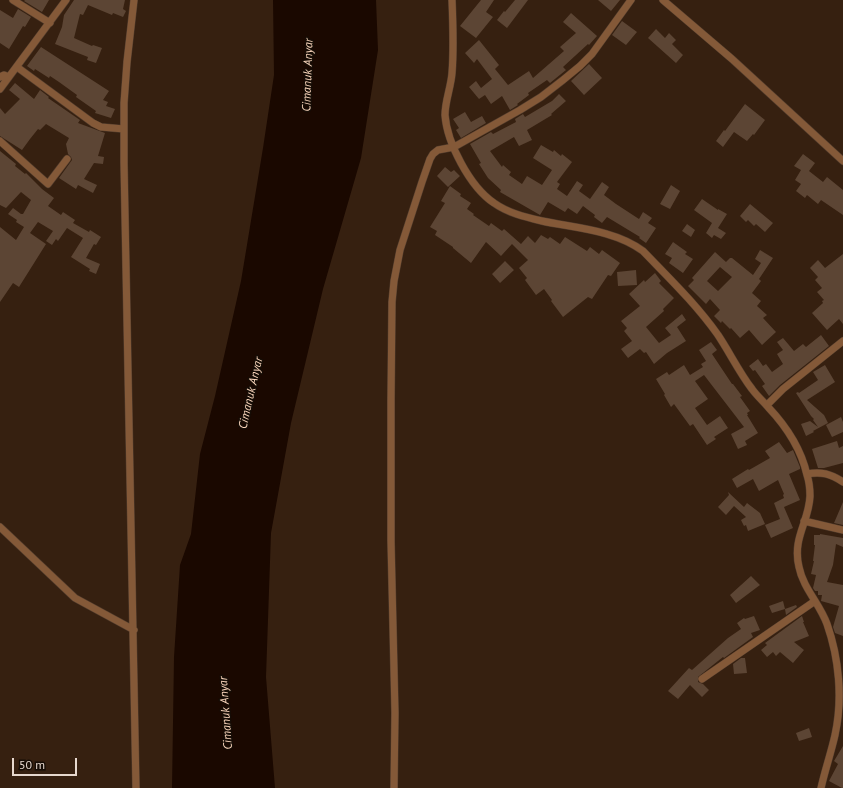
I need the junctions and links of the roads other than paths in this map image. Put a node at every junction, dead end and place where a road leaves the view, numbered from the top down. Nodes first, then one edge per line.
1 (13, 0) edge
2 (66, 0) edge
3 (134, 0) edge
4 (452, 0) edge
5 (631, 0) edge
6 (663, 0) edge
7 (50, 23) junction
8 (17, 67) junction
9 (0, 77) edge
10 (9, 77) junction
11 (0, 90) edge
12 (124, 129) junction
13 (0, 141) edge
14 (454, 147) junction
15 (67, 159) dead end
16 (843, 161) edge
17 (843, 341) edge
18 (767, 405) junction
19 (807, 474) junction
20 (843, 482) edge
21 (804, 521) junction
22 (0, 526) edge
23 (843, 530) edge
24 (816, 600) junction
25 (134, 630) junction
26 (702, 680) dead end
27 (136, 788) edge
28 (394, 788) edge
29 (821, 788) edge

1 - 7 street
2 - 7 street
3 - 12 street
4 - 14 street
5 - 14 street
6 - 16 street
7 - 8 street
8 - 10 street
8 - 12 street
9 - 10 street
10 - 11 street
12 - 25 street
13 - 15 street
14 - 18 street
14 - 28 street
17 - 18 street
18 - 19 street
19 - 20 street
19 - 21 street
21 - 23 street
21 - 24 street
22 - 25 street
24 - 26 street
24 - 29 street
25 - 27 street

